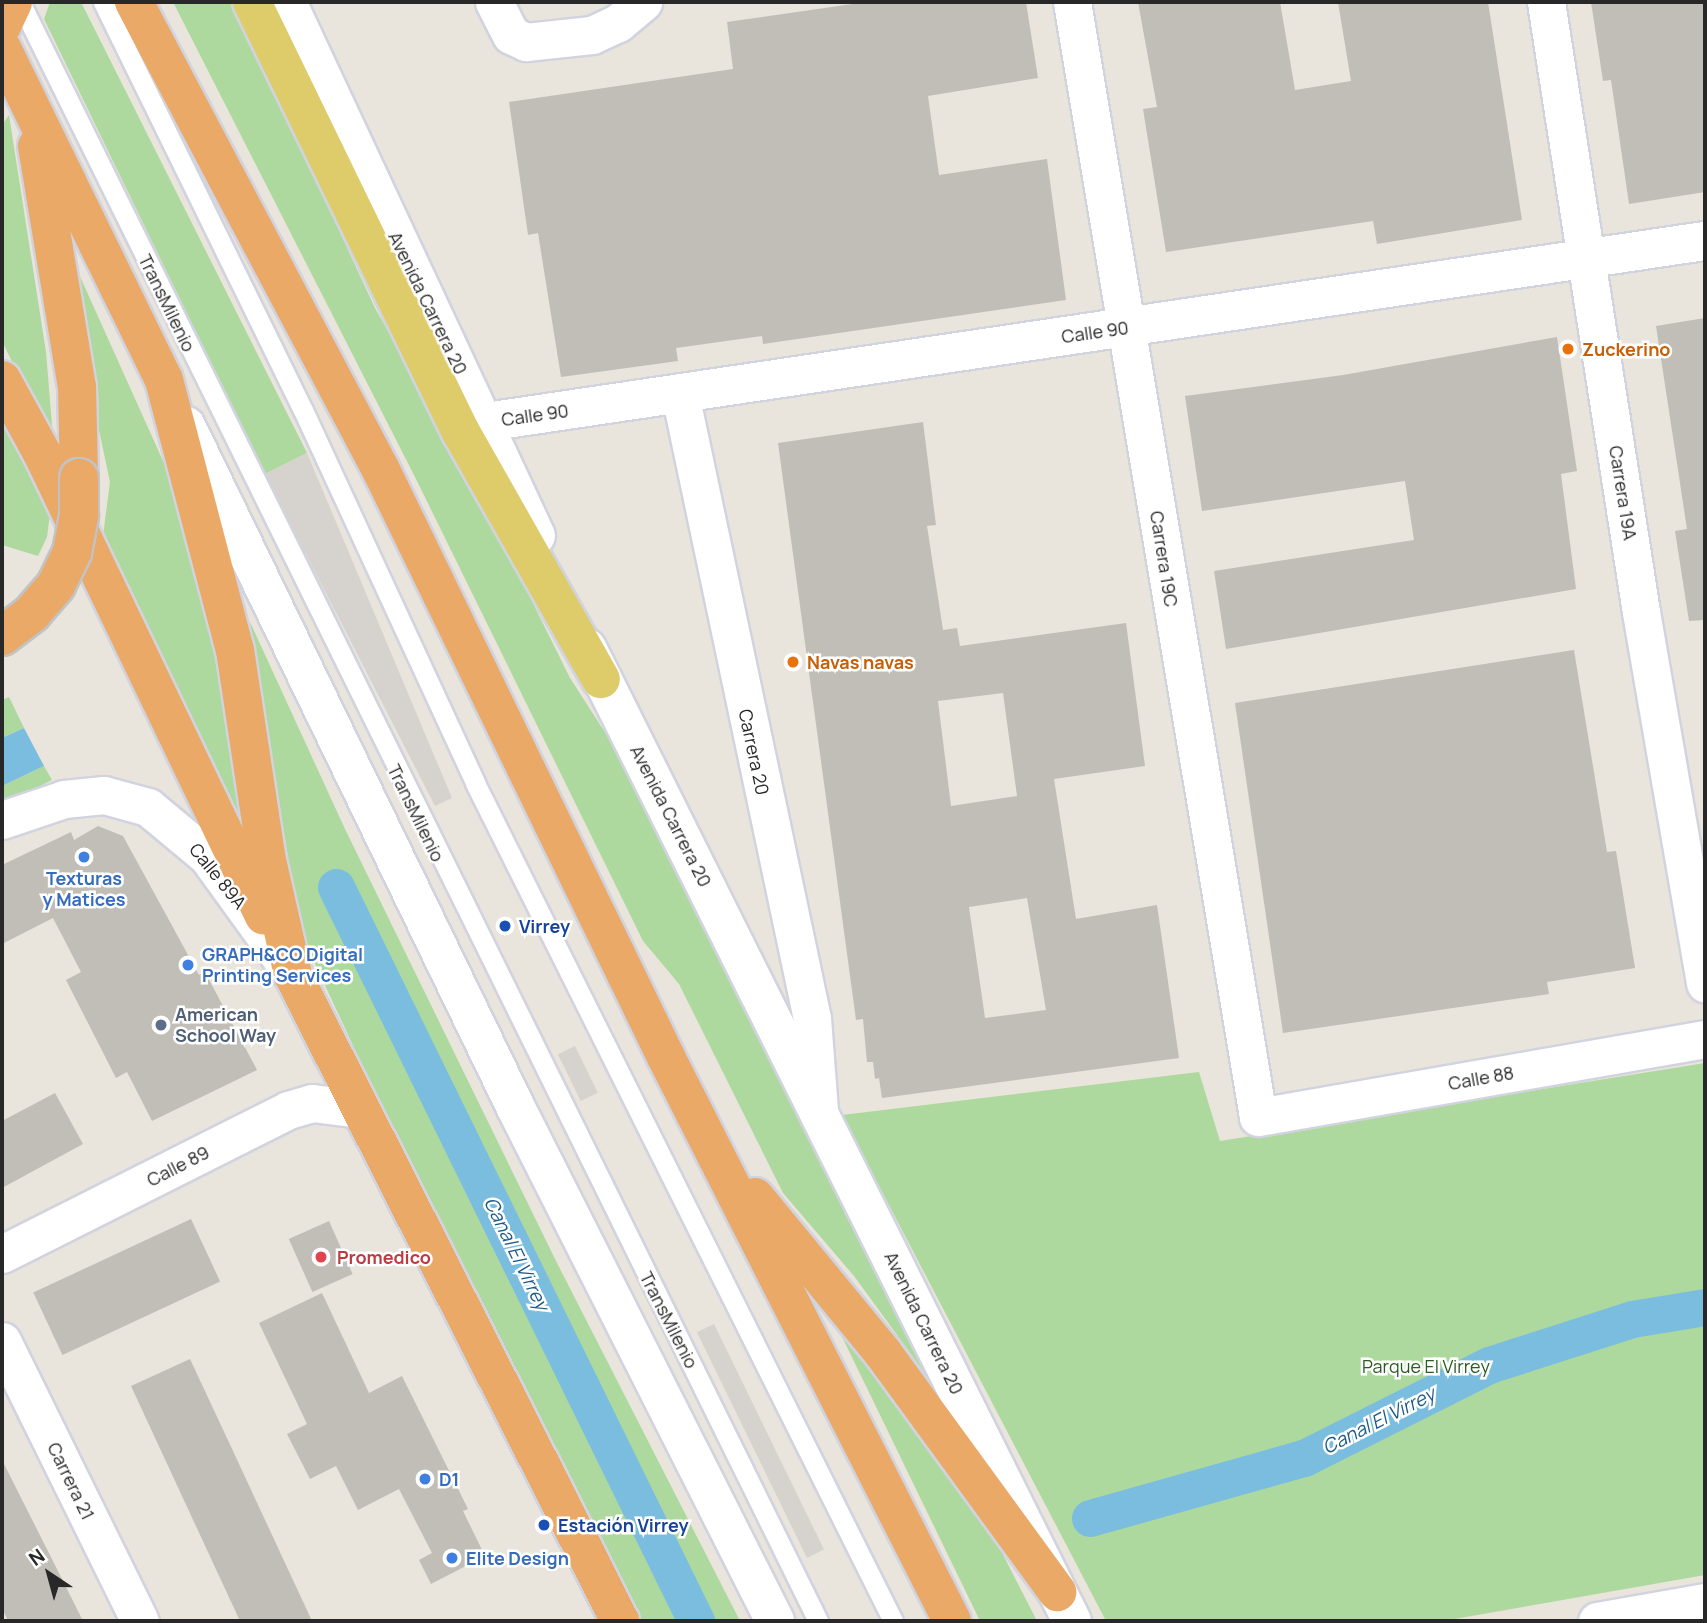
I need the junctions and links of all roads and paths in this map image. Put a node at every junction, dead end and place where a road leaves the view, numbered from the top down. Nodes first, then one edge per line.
1 (13, 2) edge
2 (20, 2) edge
3 (103, 2) edge
4 (134, 2) edge
5 (252, 2) edge
6 (287, 2) edge
7 (494, 2) edge
8 (643, 2) edge
9 (1072, 2) edge
10 (1546, 2) edge
11 (2, 26) edge
12 (2, 48) edge
13 (148, 60) junction
14 (46, 97) junction
15 (1705, 241) edge
16 (1587, 260) junction
17 (1126, 328) junction
18 (2, 380) edge
19 (164, 380) junction
20 (680, 394) junction
21 (486, 422) junction
22 (2, 636) edge
23 (601, 679) junction
24 (2, 820) edge
25 (293, 975) junction
26 (1705, 984) edge
27 (1705, 1038) edge
28 (360, 1109) junction
29 (819, 1111) junction
30 (1258, 1117) joint
31 (707, 1139) junction
32 (2, 1254) edge
33 (2, 1341) edge
34 (1705, 1602) edge
35 (1064, 1607) edge
36 (140, 1621) edge
37 (620, 1621) edge
38 (775, 1621) edge
39 (818, 1621) edge
40 (893, 1621) edge
41 (952, 1621) edge
42 (1598, 1621) edge

1 - 11 highway
2 - 14 lane, TransMilenio
3 - 13 lane
4 - 13 highway
5 - 23 main road
6 - 21 main road, Avenida Carrera 20
7 - 8 street
9 - 17 street, Carrera 19C
10 - 16 street, Carrera 19A
12 - 14 highway
13 - 31 highway
13 - 40 lane
14 - 19 highway
14 - 22 highway, bridge
14 - 39 lane, TransMilenio
15 - 16 main road, Calle 90
16 - 17 main road, Calle 90
16 - 26 street, Carrera 19A
17 - 20 main road, Calle 90
17 - 30 street, Carrera 19C
18 - 25 highway
19 - 25 highway
19 - 38 main road
20 - 21 main road, Calle 90
20 - 29 street, Carrera 20
21 - 23 main road, Avenida Carrera 20
23 - 29 main road, Avenida Carrera 20
24 - 25 street, Calle 89A
25 - 28 highway
27 - 30 street, Calle 88
28 - 32 street, Calle 89
28 - 37 highway
29 - 35 main road, Avenida Carrera 20
31 - 35 highway
31 - 41 highway
33 - 36 street, Carrera 21
34 - 42 street

